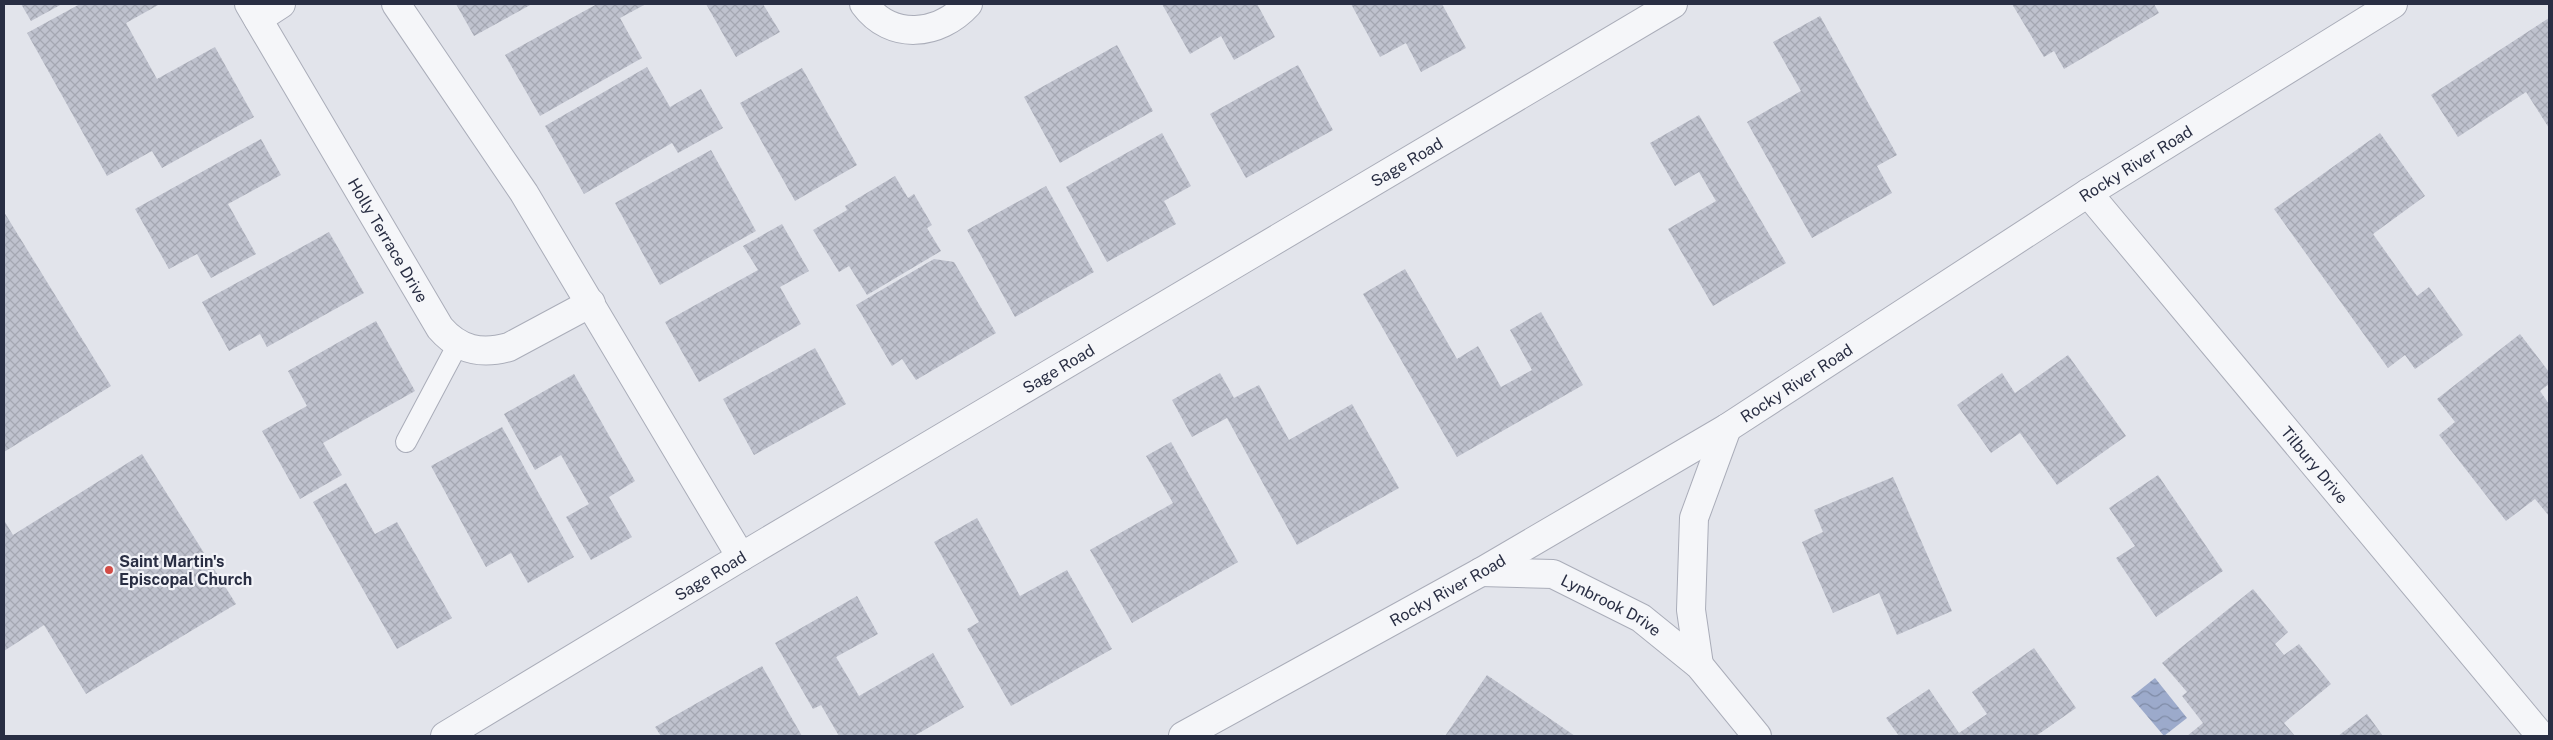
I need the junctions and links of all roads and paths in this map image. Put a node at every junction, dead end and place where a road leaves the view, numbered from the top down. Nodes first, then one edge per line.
1 (281, 4) edge
2 (396, 4) edge
3 (864, 4) edge
4 (968, 4) edge
5 (1673, 4) edge
6 (2393, 4) edge
7 (254, 11) edge
8 (2088, 193) junction
9 (591, 303) junction
10 (458, 344) junction
11 (1726, 428) junction
12 (406, 442) dead end
13 (741, 557) junction
14 (1481, 572) junction
15 (1698, 665) junction
16 (445, 736) edge
17 (1183, 736) edge
18 (1757, 736) edge
19 (2541, 736) edge

1 - 7 street
2 - 9 street
3 - 4 street
5 - 13 street, Sage Road
6 - 8 street, Rocky River Road
7 - 10 street, Holly Terrace Drive
8 - 11 street, Rocky River Road
8 - 19 street, Tilbury Drive
9 - 10 street, Holly Terrace Drive
9 - 13 street
10 - 12 lane
11 - 14 street, Rocky River Road
11 - 15 street
13 - 16 street, Sage Road
14 - 15 street, Lynbrook Drive
14 - 17 street, Rocky River Road
15 - 18 street, Lynbrook Drive

